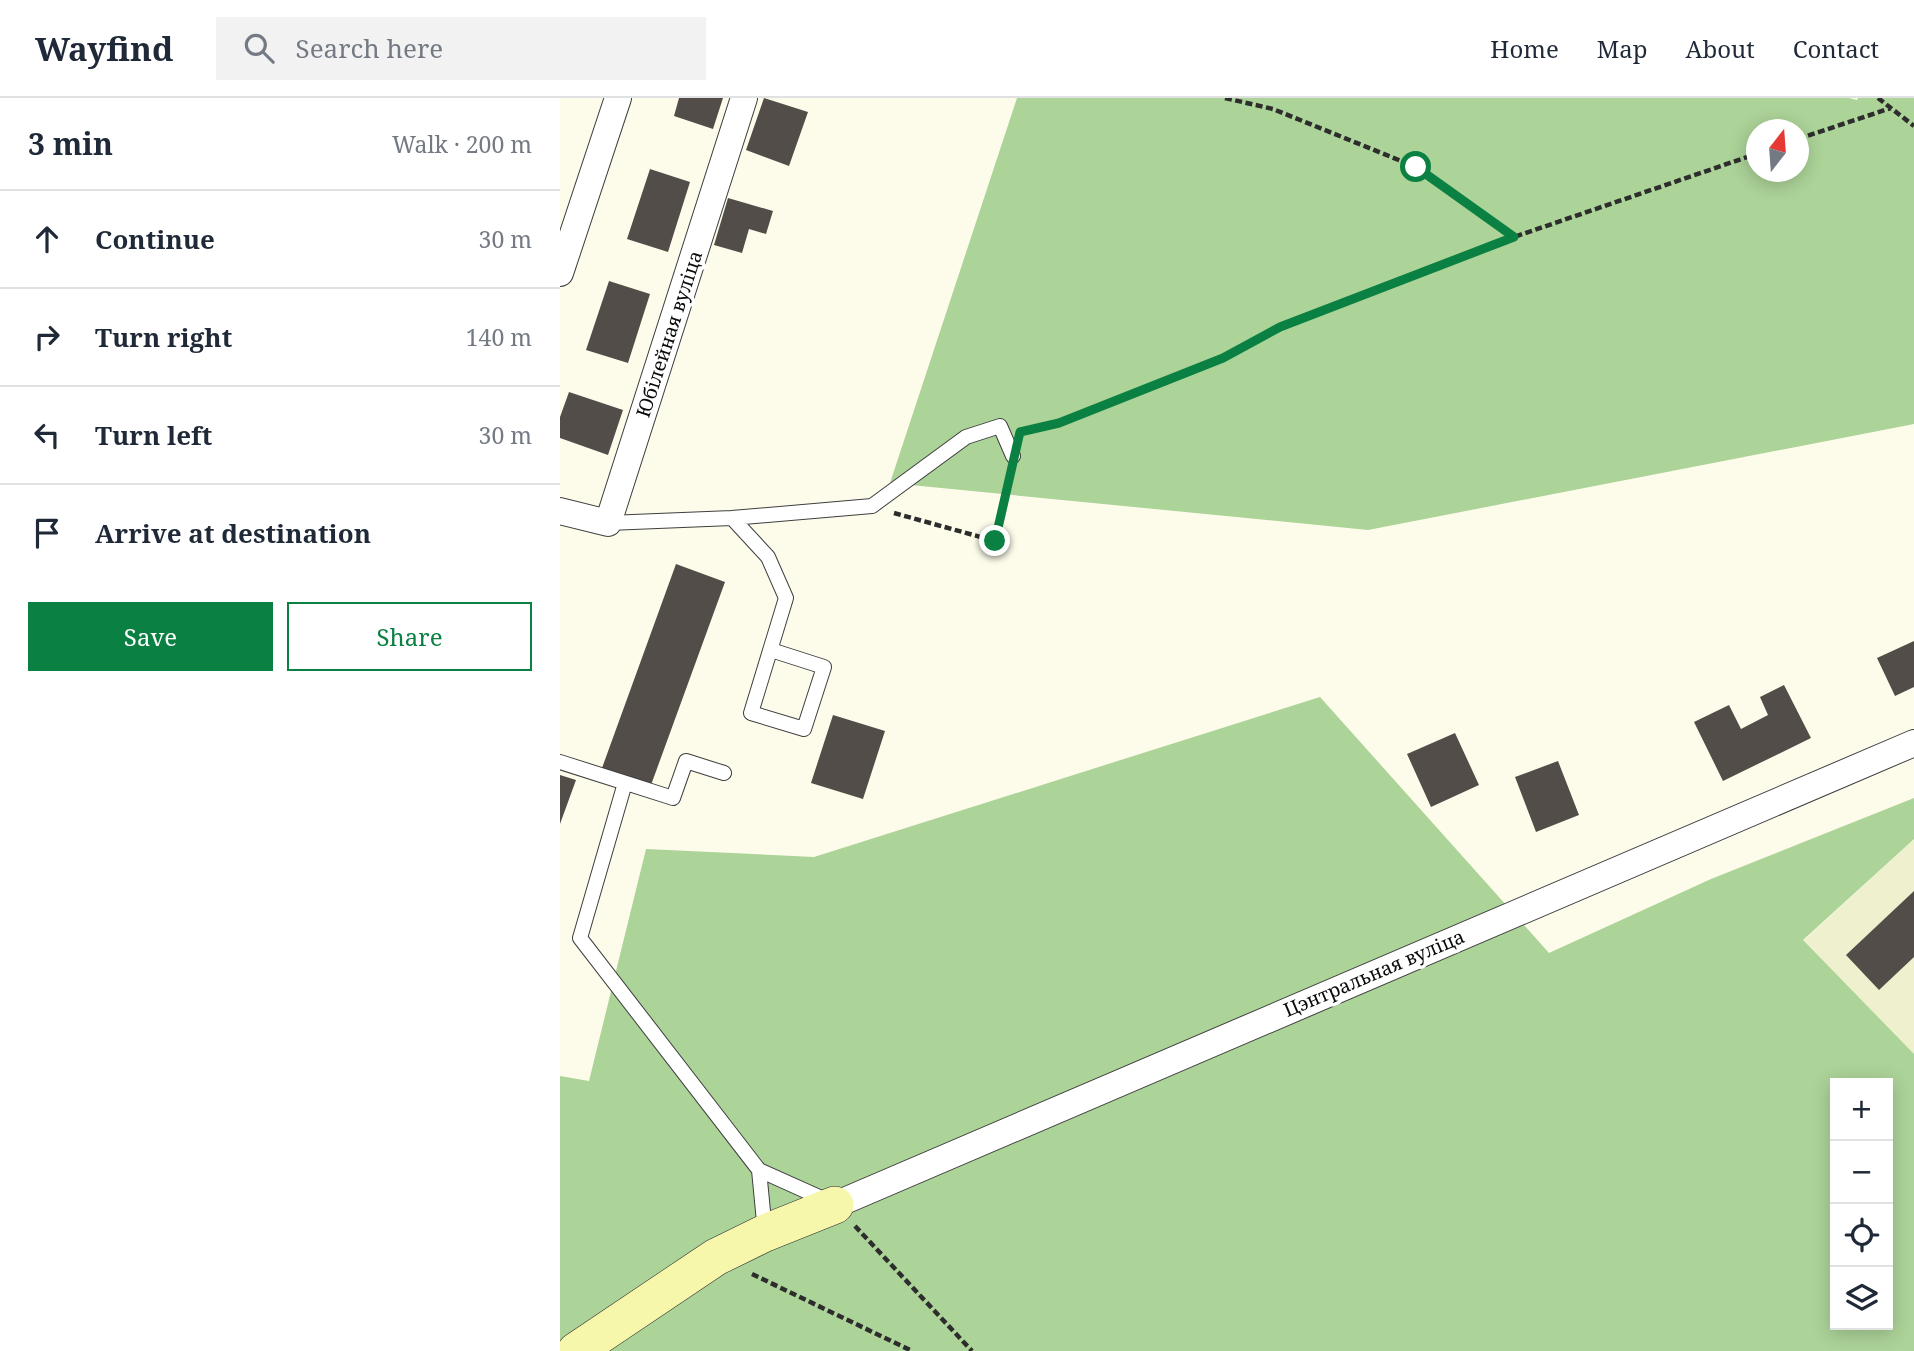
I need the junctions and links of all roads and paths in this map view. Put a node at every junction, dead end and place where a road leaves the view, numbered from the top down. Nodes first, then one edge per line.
1 (618, 98) edge
2 (744, 98) edge
3 (1225, 98) edge
4 (1878, 98) edge
5 (1891, 108) junction
6 (1914, 126) edge
7 (1809, 135) edge
8 (1746, 157) edge
9 (1514, 237) junction
10 (560, 273) edge
11 (1013, 456) junction
12 (872, 506) junction
13 (560, 511) edge
14 (732, 518) junction
15 (608, 523) junction
16 (771, 650) junction
17 (1914, 743) edge
18 (560, 762) edge
19 (724, 773) dead end
20 (625, 783) junction
21 (759, 1170) junction
22 (835, 1205) junction
23 (765, 1233) junction
24 (716, 1257) junction
25 (576, 1351) edge
26 (912, 1351) edge
27 (972, 1351) edge

1 - 10 street
2 - 15 street, Юбілейная вуліца
3 - 9 path
4 - 5 path
5 - 6 path
5 - 7 path
8 - 9 path
9 - 11 path
11 - 12 lane
11 - 12 path
12 - 14 lane
13 - 15 street
14 - 15 lane
14 - 16 lane
16 - 16 lane
17 - 22 street, Цэнтральная вуліца
18 - 20 lane
19 - 20 lane
20 - 21 lane
21 - 22 lane
21 - 23 lane
22 - 23 street
22 - 27 path
23 - 24 street
24 - 25 street
24 - 26 path

